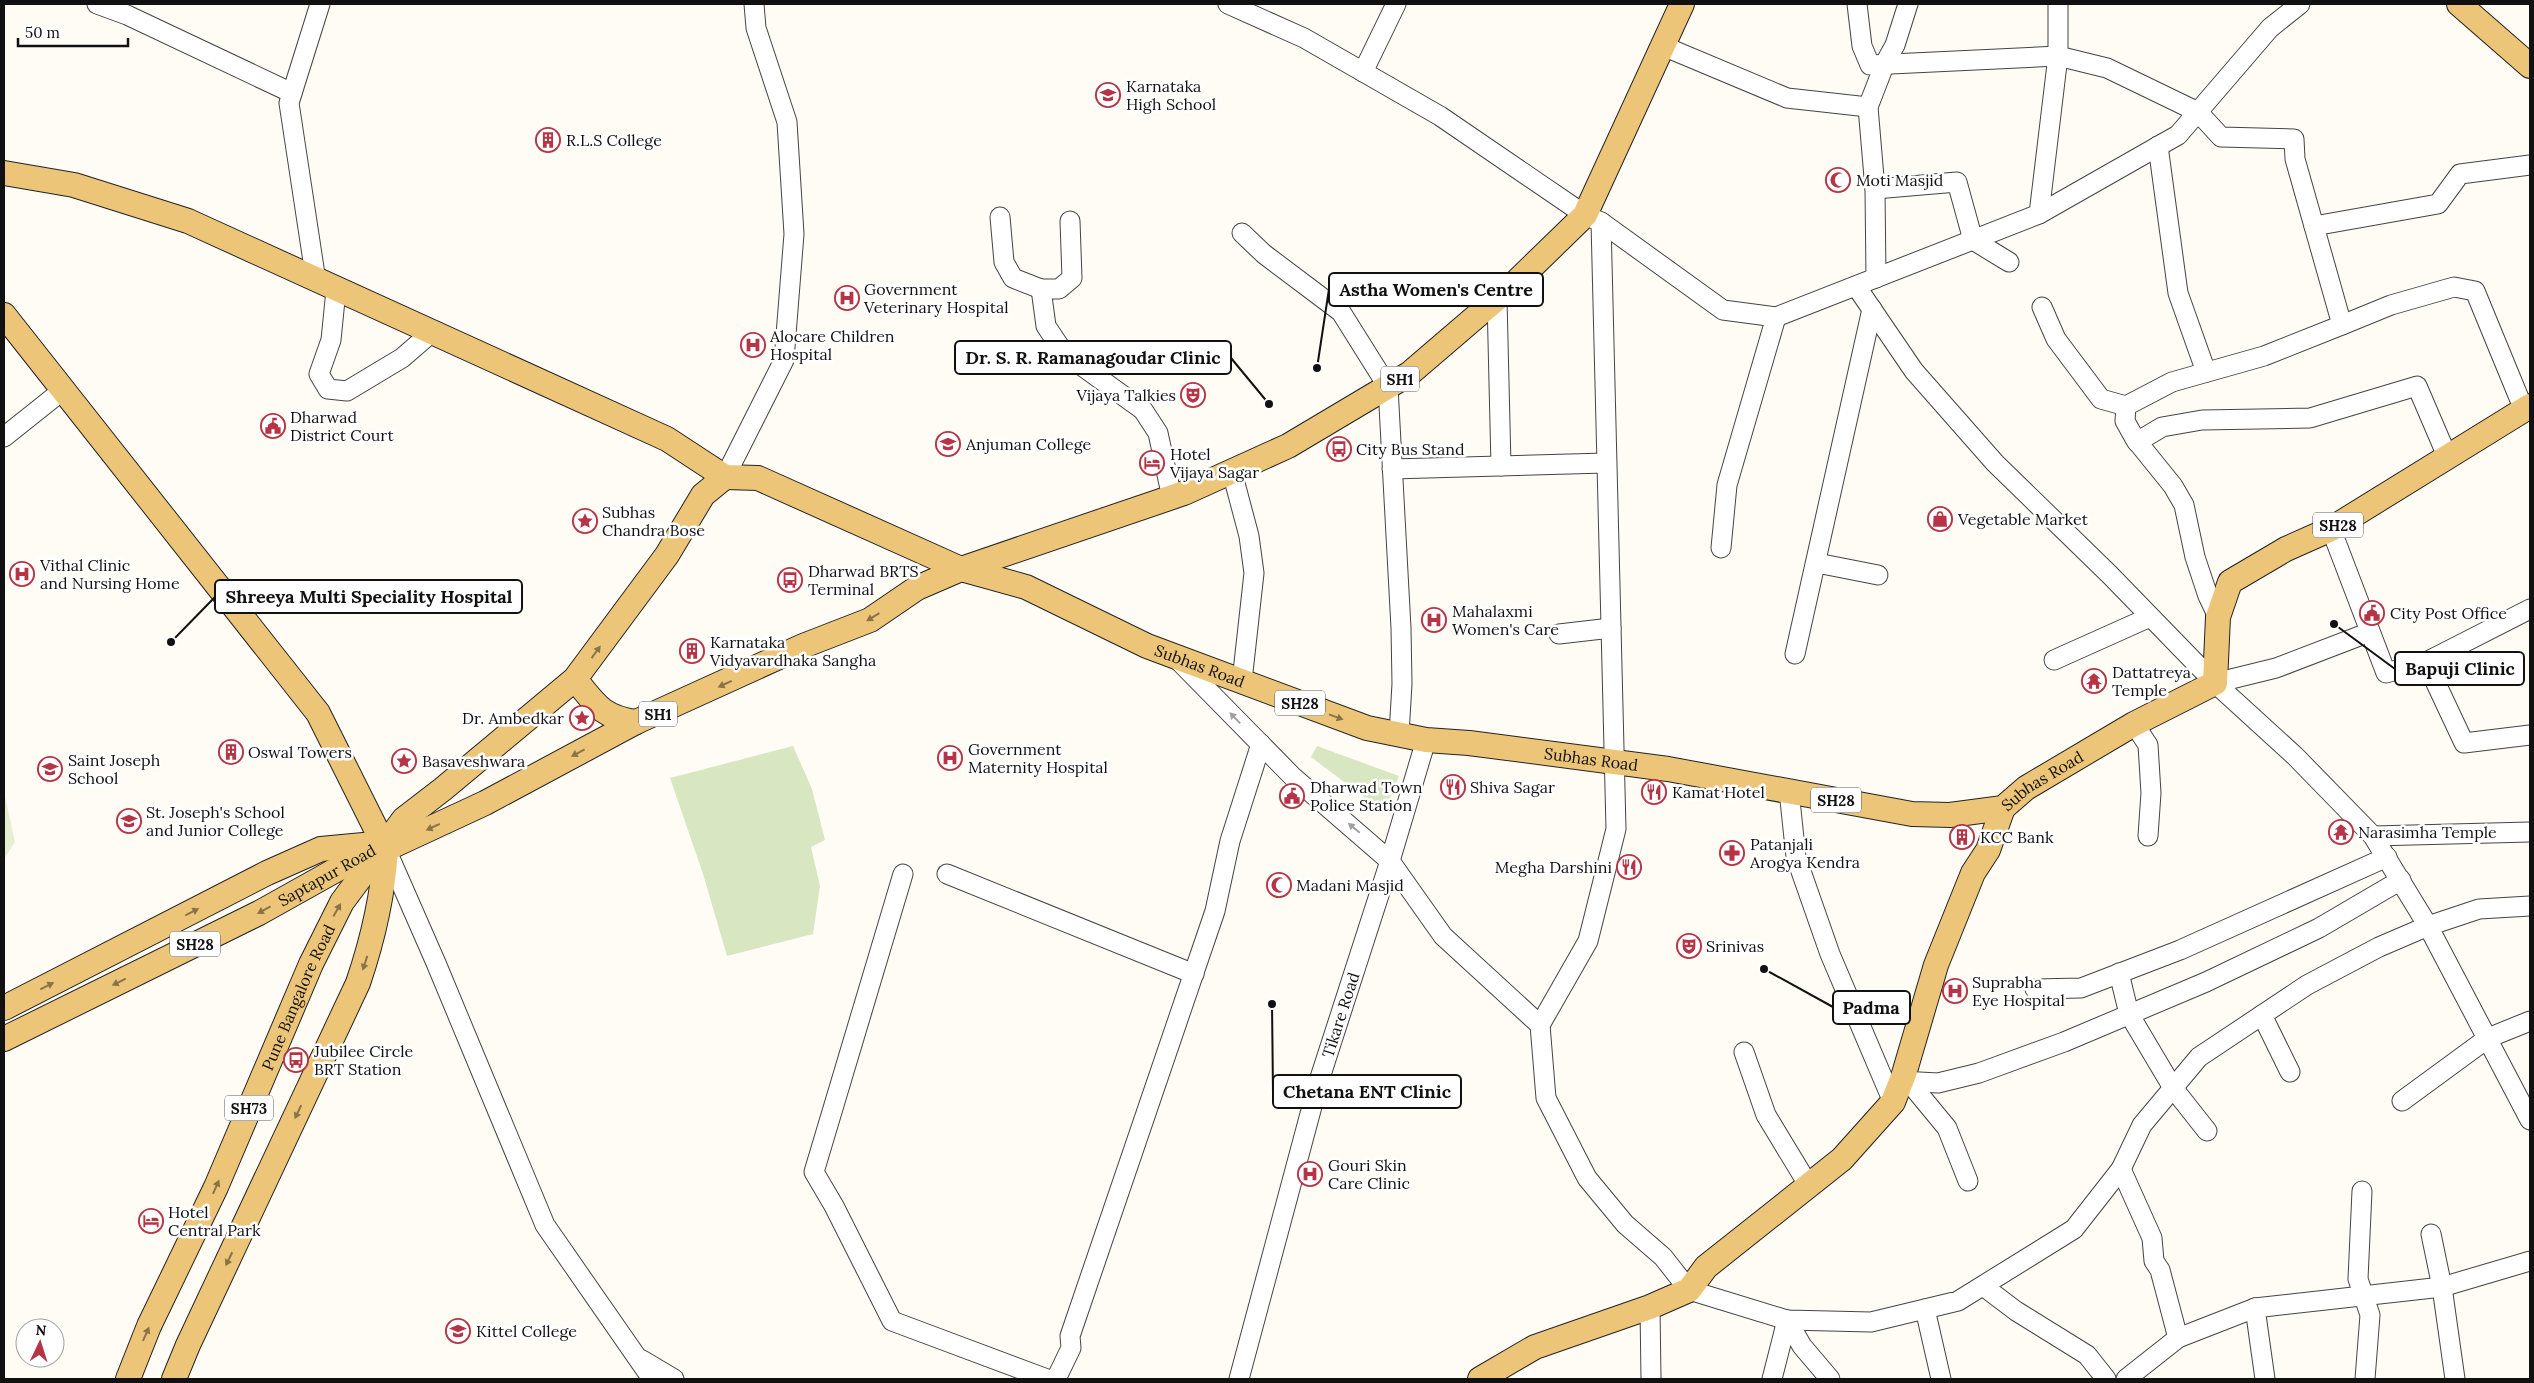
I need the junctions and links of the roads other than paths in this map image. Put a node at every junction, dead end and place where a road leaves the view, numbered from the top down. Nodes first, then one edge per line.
1 (97, 4) edge
2 (320, 4) edge
3 (754, 4) edge
4 (1228, 4) edge
5 (1396, 4) edge
6 (1682, 4) edge
7 (1857, 4) edge
8 (1908, 4) edge
9 (2058, 4) edge
10 (2460, 4) edge
11 (2292, 5) edge
12 (1663, 46) junction
13 (2058, 56) junction
14 (1885, 63) junction
15 (2530, 66) edge
16 (1363, 72) junction
17 (292, 93) junction
18 (1868, 107) junction
19 (2198, 112) junction
20 (2158, 146) junction
21 (2530, 165) edge
22 (4, 173) edge
23 (1875, 189) junction
24 (2039, 214) junction
25 (1000, 217) dead end
26 (1593, 218) junction
27 (1070, 221) dead end
28 (2314, 226) junction
29 (1242, 233) dead end
30 (1973, 240) junction
31 (2009, 262) dead end
32 (1876, 278) junction
33 (326, 286) junction
34 (1856, 286) junction
35 (1041, 289) junction
36 (1497, 299) junction
37 (2042, 306) dead end
38 (1872, 309) junction
39 (4, 315) edge
40 (1776, 316) junction
41 (2342, 325) junction
42 (431, 333) junction
43 (2206, 372) junction
44 (1388, 387) junction
45 (64, 390) junction
46 (2126, 406) junction
47 (2527, 408) edge
48 (4, 437) edge
49 (2137, 442) junction
50 (2447, 456) junction
51 (1606, 463) junction
52 (1501, 466) junction
53 (1392, 469) junction
54 (1232, 472) junction
55 (725, 477) junction
56 (1172, 498) junction
57 (2331, 529) junction
58 (1722, 548) dead end
59 (1817, 563) junction
60 (961, 569) junction
61 (1878, 574) dead end
62 (2530, 609) edge
63 (2150, 617) junction
64 (2218, 617) junction
65 (1611, 628) junction
66 (2370, 632) junction
67 (1559, 634) dead end
68 (1795, 654) dead end
69 (1176, 657) junction
70 (2054, 660) dead end
71 (2426, 662) junction
72 (575, 680) junction
73 (1242, 682) junction
74 (2215, 683) junction
75 (636, 722) junction
76 (2134, 724) junction
77 (1399, 734) junction
78 (2530, 735) edge
79 (1426, 740) junction
80 (1261, 744) junction
81 (1615, 762) junction
82 (1789, 791) junction
83 (2003, 808) junction
84 (2530, 832) edge
85 (2148, 836) dead end
86 (2373, 836) junction
87 (384, 846) junction
88 (2387, 857) junction
89 (1390, 861) junction
90 (903, 874) dead end
91 (947, 874) dead end
92 (2401, 880) junction
93 (2530, 906) edge
94 (2428, 926) junction
95 (1194, 974) junction
96 (2119, 974) junction
97 (2034, 988) dead end
98 (4, 1008) edge
99 (2129, 1014) junction
100 (2262, 1015) junction
101 (2530, 1021) edge
102 (1540, 1025) junction
103 (2488, 1038) junction
104 (4, 1039) edge
105 (1744, 1052) dead end
106 (2290, 1072) dead end
107 (1901, 1088) junction
108 (2173, 1088) junction
109 (2402, 1100) dead end
110 (2530, 1120) edge
111 (2207, 1131) dead end
112 (2120, 1169) junction
113 (1968, 1181) dead end
114 (1809, 1186) junction
115 (2362, 1191) dead end
116 (2431, 1234) dead end
117 (2530, 1261) edge
118 (1982, 1286) junction
119 (2442, 1287) junction
120 (1689, 1290) junction
121 (2362, 1296) junction
122 (1650, 1307) junction
123 (1925, 1308) junction
124 (2255, 1308) junction
125 (1787, 1320) junction
126 (2178, 1338) junction
127 (636, 1356) junction
128 (1489, 1377) edge
129 (128, 1379) edge
130 (174, 1379) edge
131 (652, 1379) edge
132 (674, 1379) edge
133 (1047, 1379) edge
134 (1056, 1379) edge
135 (1239, 1379) edge
136 (1651, 1379) edge
137 (1772, 1379) edge
138 (1830, 1379) edge
139 (1941, 1379) edge
140 (2106, 1379) edge
141 (2126, 1379) edge
142 (2265, 1379) edge
143 (2365, 1379) edge
144 (2455, 1379) edge

1 - 17 street
2 - 17 street
3 - 55 street
4 - 16 street
5 - 16 street
6 - 12 main road, SH1
7 - 14 street
8 - 14 street
9 - 13 street
10 - 15 main road
11 - 19 street
12 - 18 street
12 - 26 main road, SH1
13 - 14 street
13 - 19 street
13 - 24 street
14 - 18 street
16 - 26 street
17 - 33 street
18 - 23 street
19 - 20 street
19 - 28 street
20 - 24 street
20 - 43 street
21 - 28 street
22 - 33 main road
23 - 30 street
23 - 32 street
24 - 30 street
25 - 35 street
26 - 36 main road, SH1
26 - 40 street
26 - 51 street
27 - 35 street
28 - 41 street
29 - 44 street
30 - 31 street
30 - 32 street
32 - 34 street
33 - 42 main road
33 - 42 street
34 - 38 street
34 - 40 street
35 - 56 street
36 - 44 main road, SH1
36 - 52 street
37 - 46 street
38 - 59 street
38 - 63 street
39 - 45 main road
40 - 58 street
41 - 43 street
41 - 47 street
42 - 55 main road
43 - 46 street
44 - 53 street
44 - 54 main road, SH1
45 - 48 street
45 - 87 main road
46 - 49 street
47 - 50 main road, SH28
49 - 50 street
49 - 64 street
50 - 57 main road, SH28
51 - 52 street
51 - 65 street
52 - 53 street
53 - 77 street
54 - 56 main road, SH1
54 - 73 street
55 - 60 main road, Subhas Road
72 -> 55 main road, Pune Bangalore Road
56 - 60 main road, SH1
57 - 64 main road, SH28
57 - 66 street
59 - 61 street
59 - 68 street
60 - 69 main road, Subhas Road / SH28
60 -> 75 main road, SH1
62 - 71 street
63 - 70 street
63 - 74 street
64 - 74 main road, SH28
65 - 67 street
65 - 81 street
66 - 71 street
66 - 74 street
69 - 73 main road, Subhas Road / SH28
80 -> 69 street
71 - 78 street
72 - 75 main road
72 - 87 main road, Pune Bangalore Road
73 -> 77 main road, Subhas Road / SH28
74 - 76 main road, Subhas Road
74 - 86 street
75 -> 87 main road, SH1
76 - 83 main road, Subhas Road
76 - 85 street
77 - 79 main road, Subhas Road / SH28
79 - 81 main road, Subhas Road / SH28
79 - 89 street, Tikare Road
89 -> 80 street
80 - 95 street
81 - 82 main road, Subhas Road / SH28
81 - 102 street
82 - 83 main road, Subhas Road / SH28
82 - 107 street
83 - 107 main road
84 - 86 street
86 - 88 street
98 -> 87 main road, Saptapur Road / SH28
87 -> 104 main road, Saptapur Road / SH28
87 - 127 street
129 -> 87 main road, Pune Bangalore Road / SH73
87 -> 130 main road, SH73
88 - 92 street
88 - 96 street
89 - 102 street
89 - 135 street, Tikare Road
90 - 133 street
91 - 95 street
92 - 94 street
92 - 99 street
93 - 94 street
94 - 100 street
94 - 103 street
95 - 134 street
96 - 97 street
96 - 99 street
99 - 107 street
99 - 108 street
100 - 106 street
100 - 108 street
101 - 103 street
102 - 120 street
103 - 109 street
103 - 110 street
105 - 114 street
107 - 113 street
107 - 114 main road
108 - 111 street
108 - 112 street
112 - 118 street
112 - 126 street
114 - 120 main road
115 - 121 street
116 - 119 street
117 - 119 street
118 - 123 street
118 - 140 street
119 - 121 street
119 - 144 street
120 - 122 main road
120 - 125 street
121 - 124 street
121 - 143 street
122 - 128 main road
122 - 136 street
123 - 125 street
123 - 139 street
124 - 126 street
124 - 142 street
125 - 137 street
125 - 138 street
126 - 141 street
127 - 131 street
127 - 132 street

